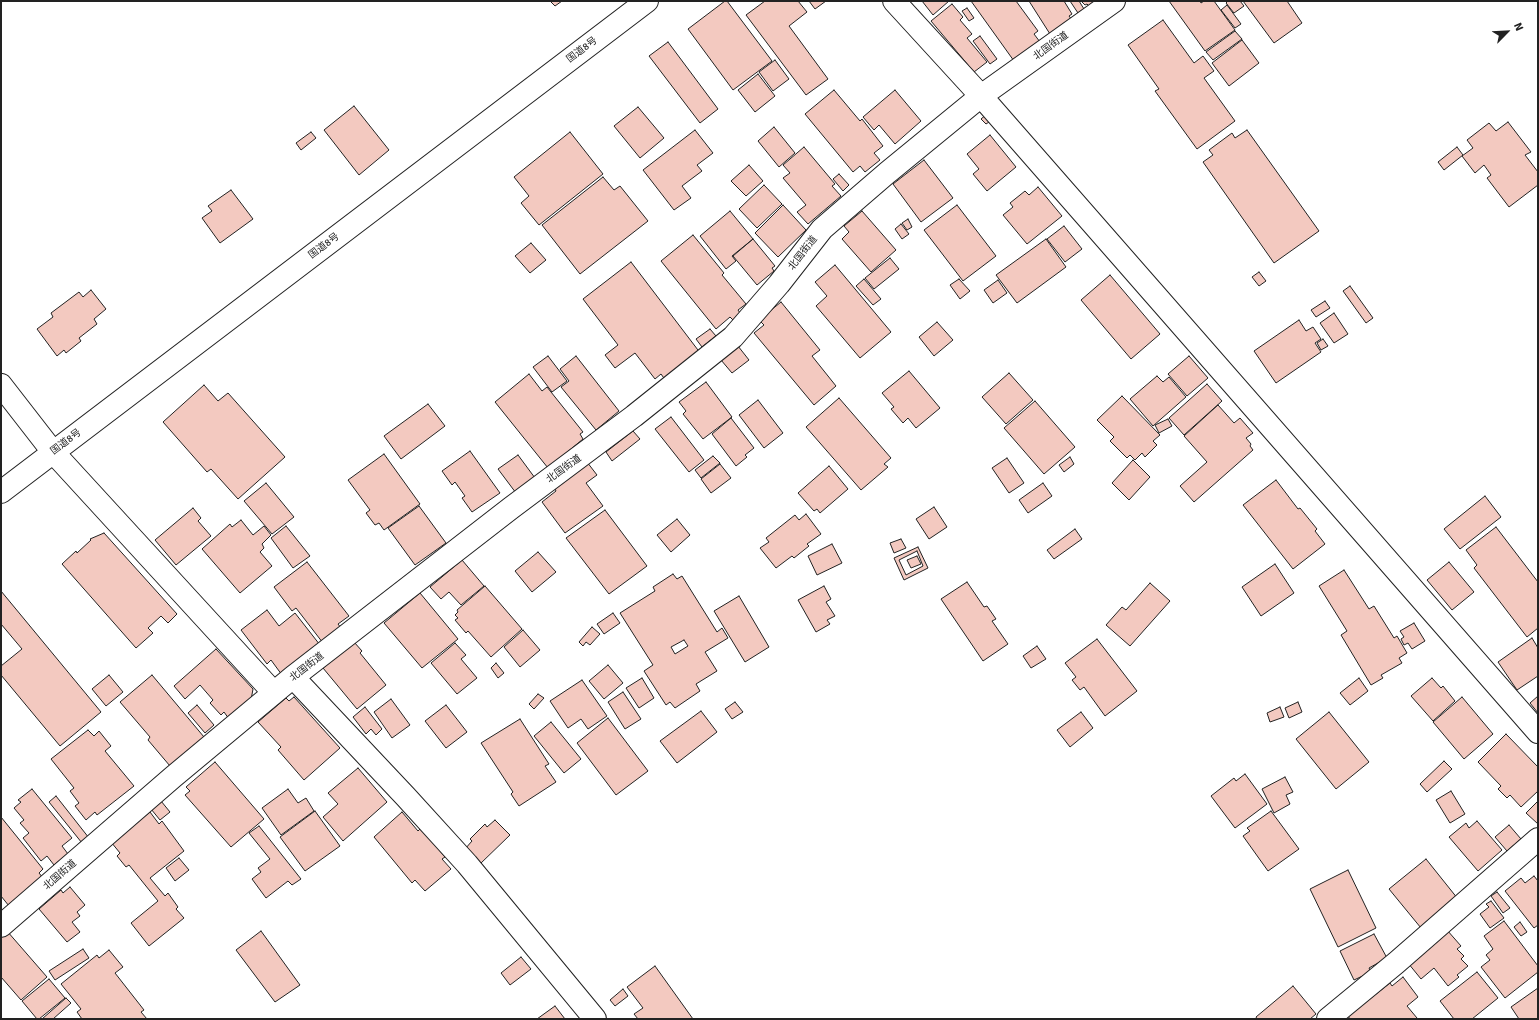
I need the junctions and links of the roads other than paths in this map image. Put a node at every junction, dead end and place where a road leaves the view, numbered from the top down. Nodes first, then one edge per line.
1 (647, 1) edge
2 (894, 1) edge
3 (1114, 1) edge
4 (981, 96) junction
5 (1, 385) edge
6 (53, 452) junction
7 (1, 492) edge
8 (293, 677) junction
9 (274, 693) junction
10 (1538, 732) edge
11 (1538, 839) edge
12 (1, 926) edge
13 (594, 1019) edge
14 (1328, 1019) edge

1 - 6 main road, 国道8号
2 - 4 main road
3 - 4 main road, 北国街道
4 - 8 main road, 北国街道
4 - 10 main road
5 - 6 main road
6 - 7 main road, 国道8号
6 - 9 main road
8 - 9 main road, 北国街道
8 - 13 main road
9 - 12 main road, 北国街道
11 - 14 main road

